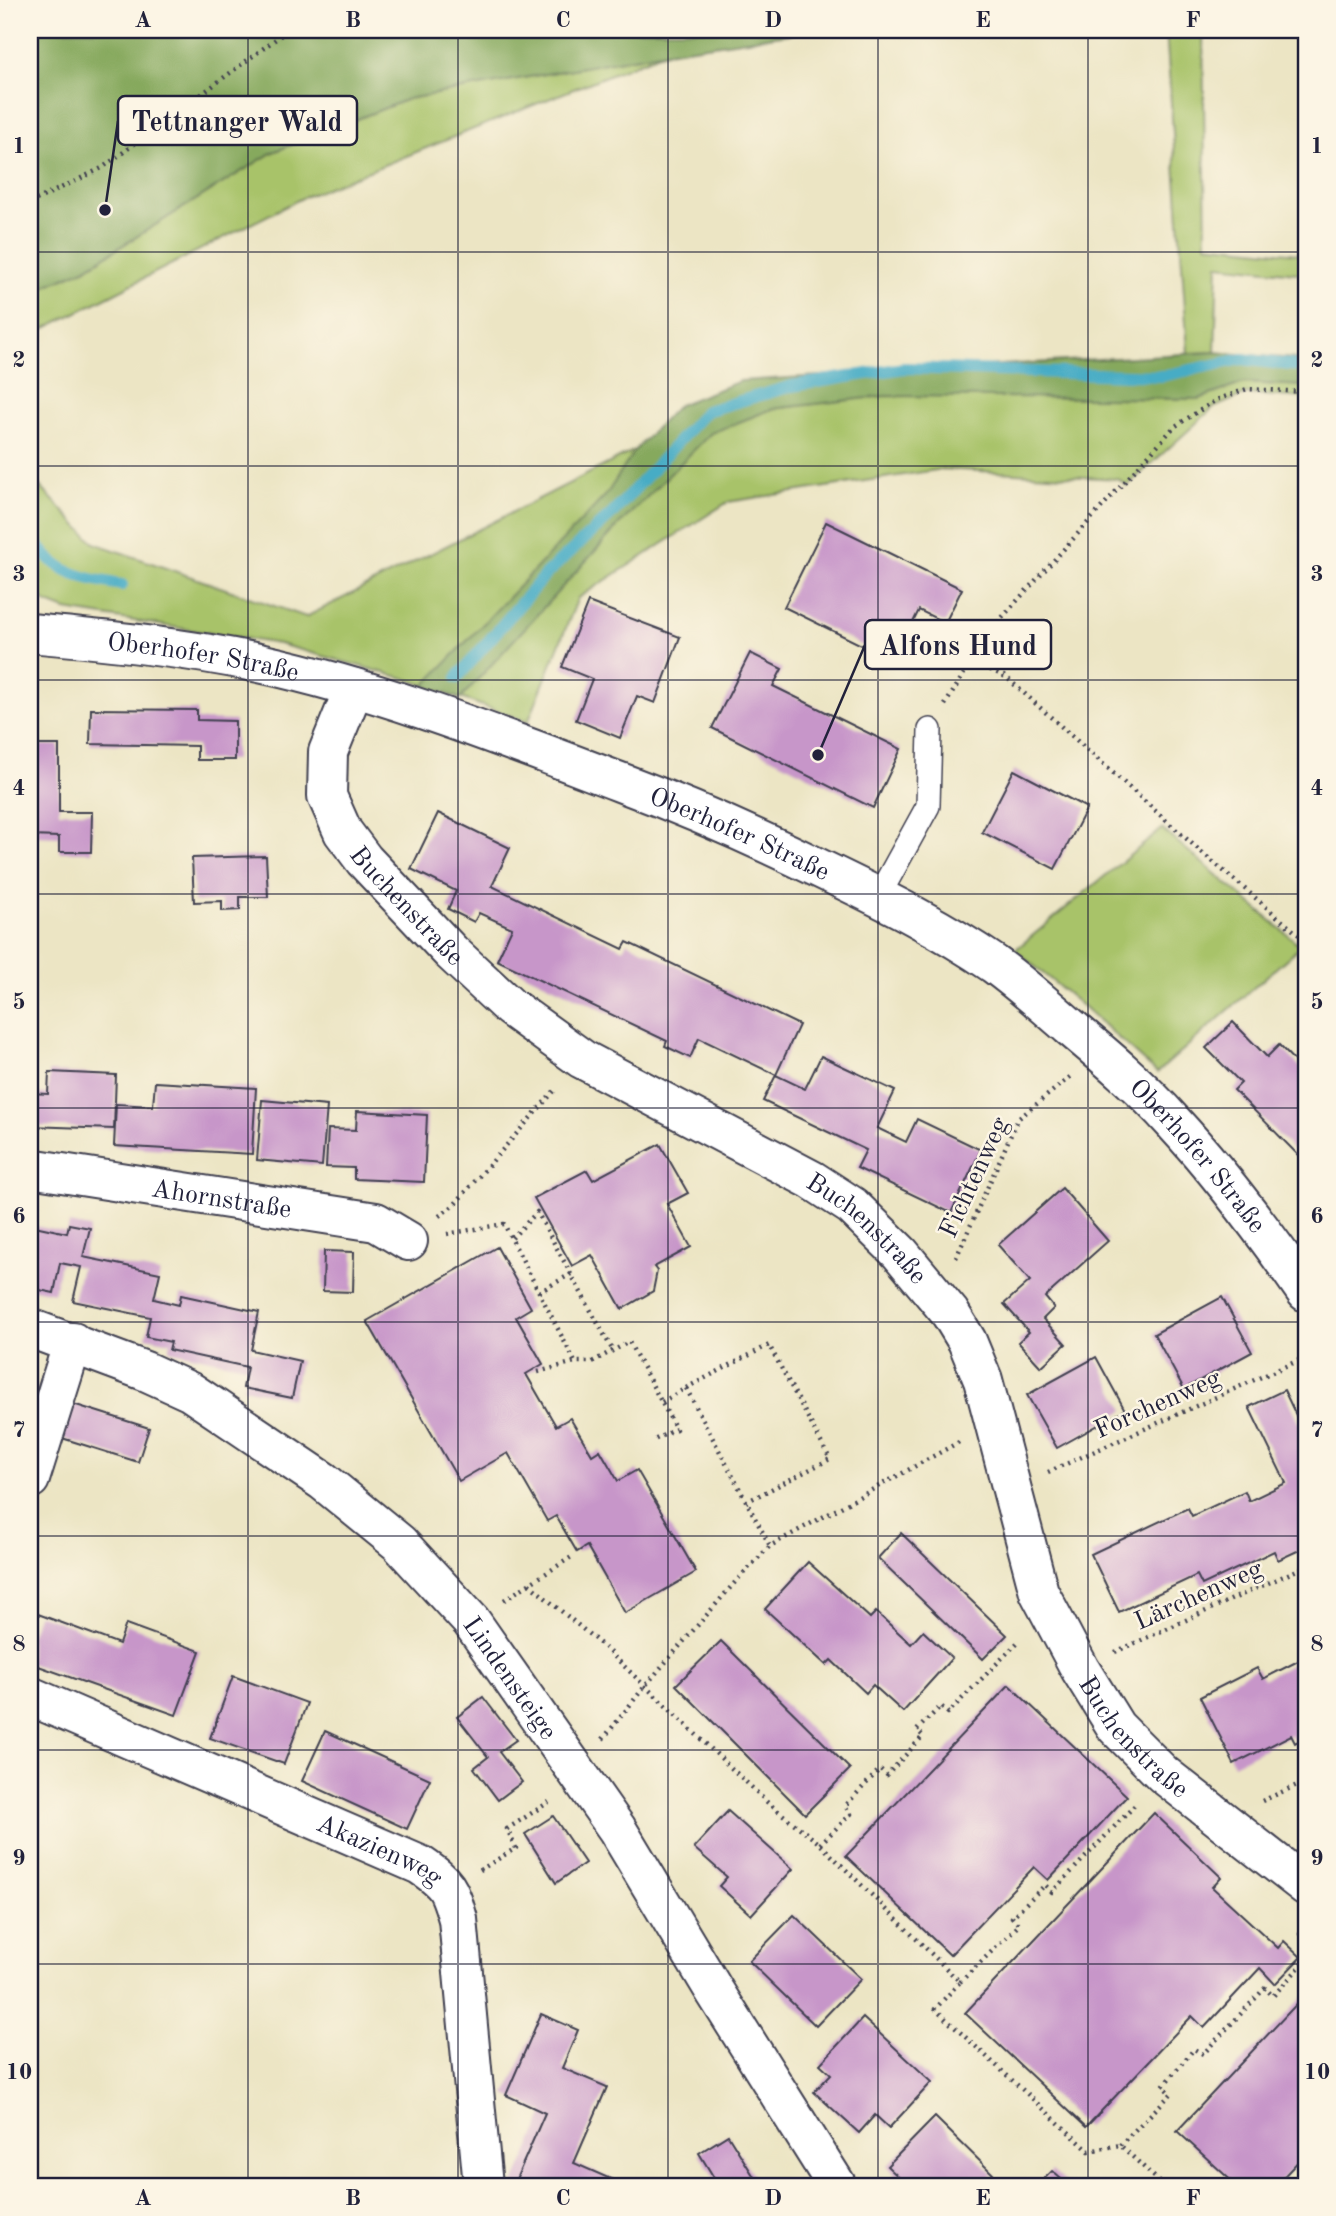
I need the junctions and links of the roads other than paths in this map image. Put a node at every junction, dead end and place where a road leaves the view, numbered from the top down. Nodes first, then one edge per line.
1 (30, 633) edge
2 (354, 688) junction
3 (930, 730) road end
4 (878, 897) junction
5 (30, 1168) edge
6 (408, 1241) road end
7 (1306, 1292) edge
8 (30, 1328) edge
9 (73, 1342) junction
10 (30, 1479) edge
11 (30, 1696) edge
12 (1306, 1886) edge
13 (483, 2186) edge
14 (837, 2186) edge

1 - 2 street, Oberhofer Straße
2 - 4 street, Oberhofer Straße
2 - 12 street, Buchenstraße
3 - 4 lane
4 - 7 street, Oberhofer Straße
5 - 6 street, Ahornstraße
8 - 9 street, Lindensteige
9 - 10 street
9 - 14 street, Lindensteige
11 - 13 street, Akazienweg

